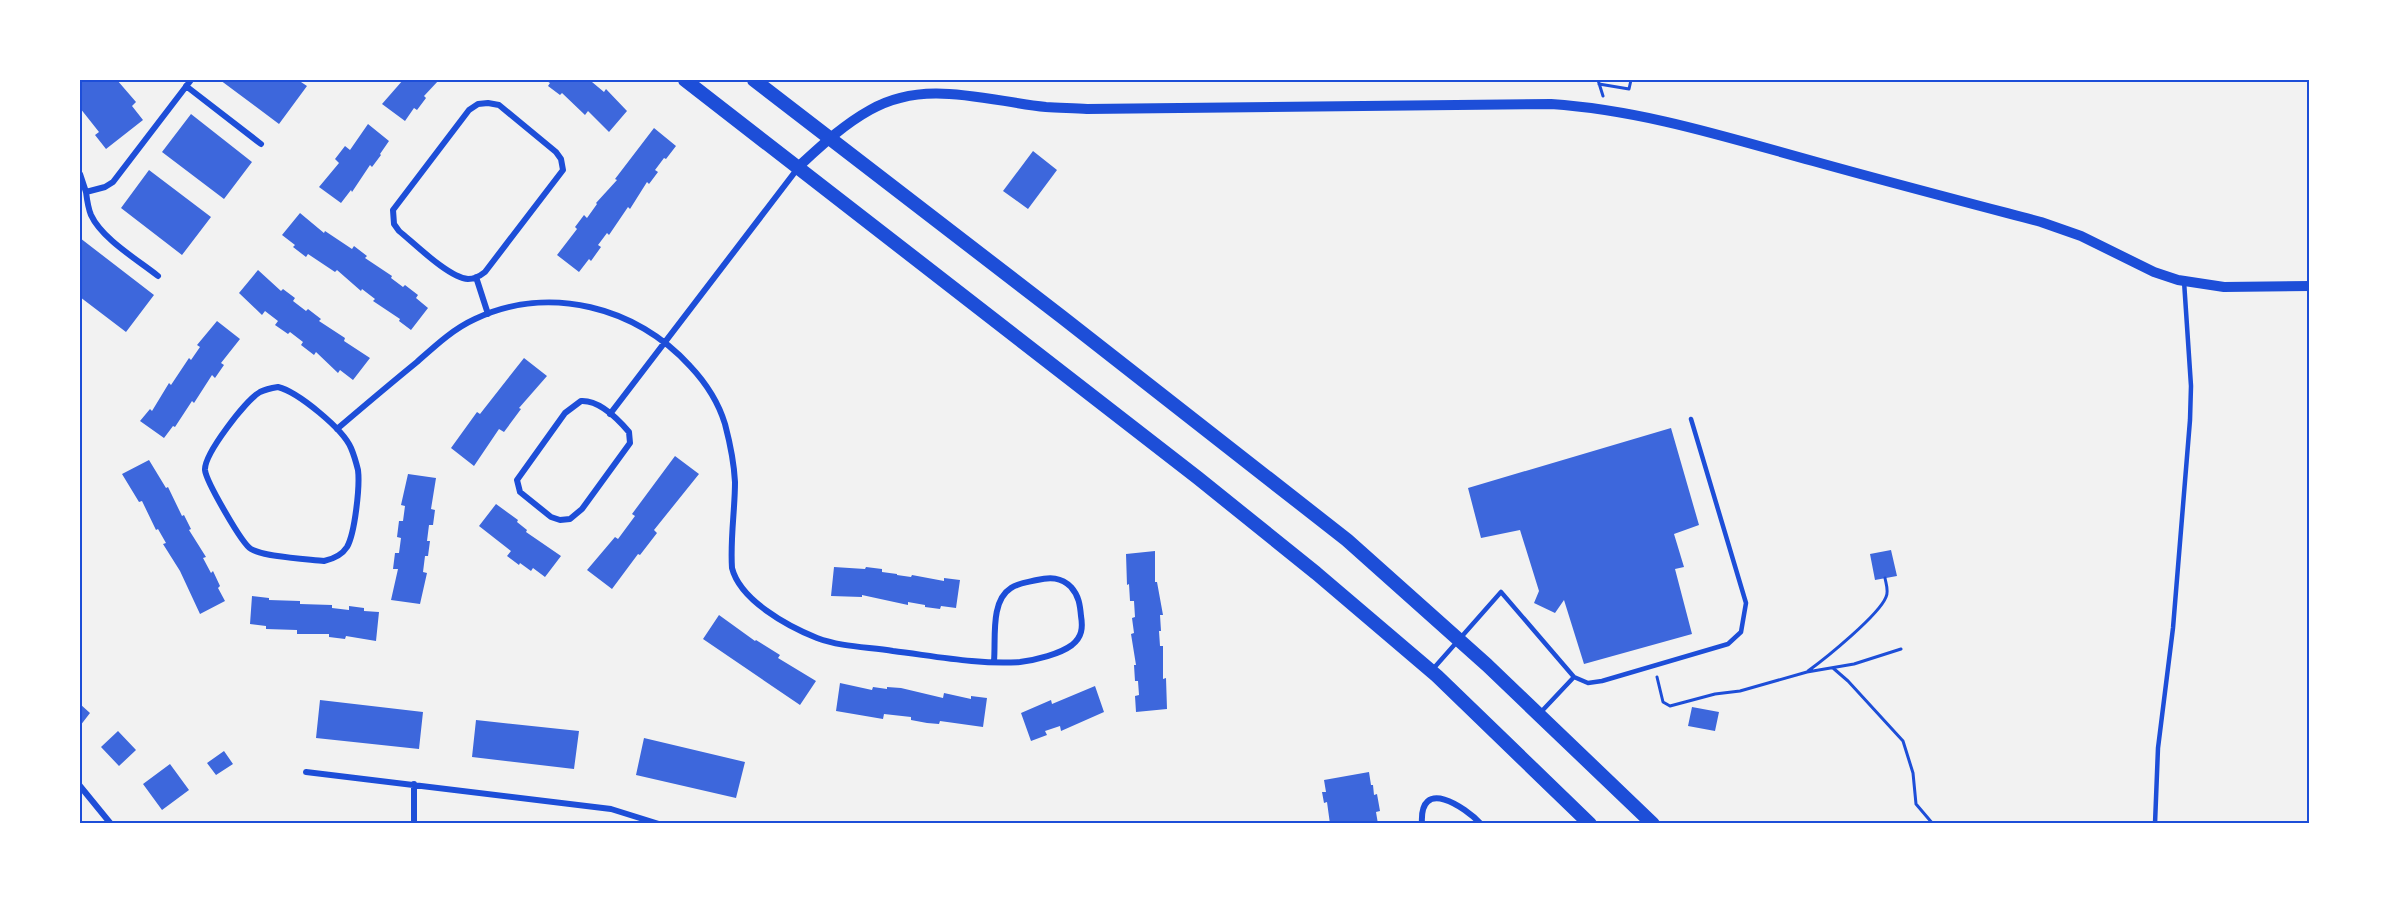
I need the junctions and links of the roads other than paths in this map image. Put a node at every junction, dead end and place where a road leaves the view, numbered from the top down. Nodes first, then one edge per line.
1 (191, 80) edge
2 (685, 80) edge
3 (754, 80) edge
4 (186, 86) junction
5 (829, 138) junction
6 (261, 144) dead end
7 (798, 167) junction
8 (80, 174) edge
9 (86, 192) junction
10 (158, 276) dead end
11 (476, 277) junction
12 (2184, 281) junction
13 (2310, 285) edge
14 (488, 314) junction
15 (666, 341) junction
16 (610, 414) junction
17 (1691, 419) dead end
18 (337, 429) junction
19 (1458, 639) junction
20 (994, 661) junction
21 (1431, 671) junction
22 (1574, 677) junction
23 (1539, 714) junction
24 (306, 772) dead end
25 (414, 784) junction
26 (80, 786) edge
27 (111, 824) edge
28 (414, 824) edge
29 (659, 824) edge
30 (1422, 824) edge
31 (1481, 824) edge
32 (1590, 824) edge
33 (1653, 824) edge
34 (2155, 824) edge

1 - 4 street
2 - 7 main road
3 - 5 main road
4 - 6 street
4 - 9 street
5 - 7 street
5 - 12 street
5 - 19 main road
7 - 15 street
7 - 21 main road
8 - 9 street
9 - 10 street
11 - 11 street
11 - 14 street
12 - 13 street
12 - 34 lane
14 - 15 street
14 - 18 street
15 - 16 street
15 - 20 street
16 - 16 street
17 - 22 lane
18 - 18 street
19 - 21 lane
19 - 22 lane
19 - 23 main road
20 - 20 street
21 - 32 main road
22 - 23 lane
23 - 33 main road
24 - 25 street
25 - 28 street
25 - 29 street
26 - 27 street
30 - 31 street

